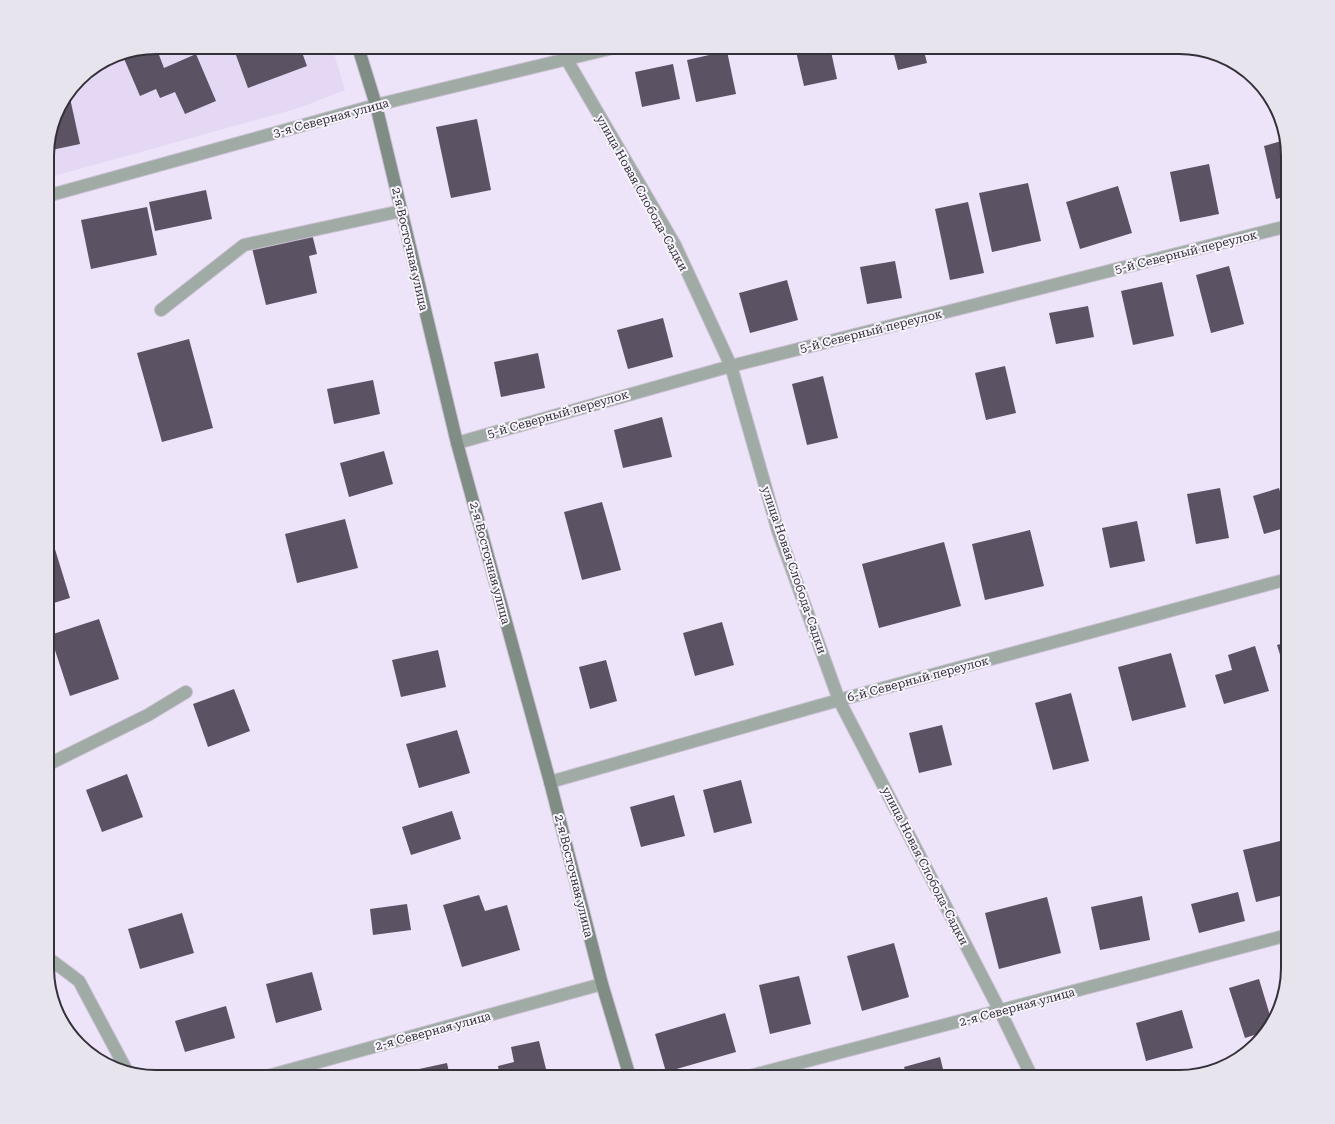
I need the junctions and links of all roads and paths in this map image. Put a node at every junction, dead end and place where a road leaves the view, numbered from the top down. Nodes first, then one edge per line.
1 (360, 54) edge
2 (590, 54) edge
3 (566, 60) junction
4 (376, 105) junction
5 (54, 194) edge
6 (401, 211) junction
7 (1281, 228) edge
8 (161, 310) dead end
9 (731, 366) junction
10 (457, 443) junction
11 (1281, 582) edge
12 (186, 692) dead end
13 (839, 700) junction
14 (54, 762) edge
15 (550, 782) junction
16 (1281, 937) edge
17 (54, 962) edge
18 (602, 984) junction
19 (1000, 1011) junction
20 (124, 1065) edge
21 (289, 1070) edge
22 (628, 1070) edge
23 (773, 1070) edge
24 (1029, 1070) edge

1 - 4 street, 2-я Восточная улица
2 - 3 street, 3-я Северная улица
3 - 4 street, 3-я Северная улица
3 - 9 street, улица Новая Слобода-Садки
4 - 5 street, 3-я Северная улица
4 - 6 street, 2-я Восточная улица
6 - 8 street
6 - 10 street, 2-я Восточная улица
7 - 9 street, 5-й Северный переулок
9 - 10 street, 5-й Северный переулок
9 - 13 street, улица Новая Слобода-Садки
10 - 15 street, 2-я Восточная улица
11 - 13 street, 6-й Северный переулок
12 - 14 street
13 - 15 street, 6-й Северный переулок
13 - 19 street, улица Новая Слобода-Садки
15 - 18 street, 2-я Восточная улица
16 - 19 street, 2-я Северная улица
17 - 20 street
18 - 21 street, 2-я Северная улица
18 - 22 street, 2-я Восточная улица
19 - 23 street, 2-я Северная улица
19 - 24 street, улица Новая Слобода-Садки

